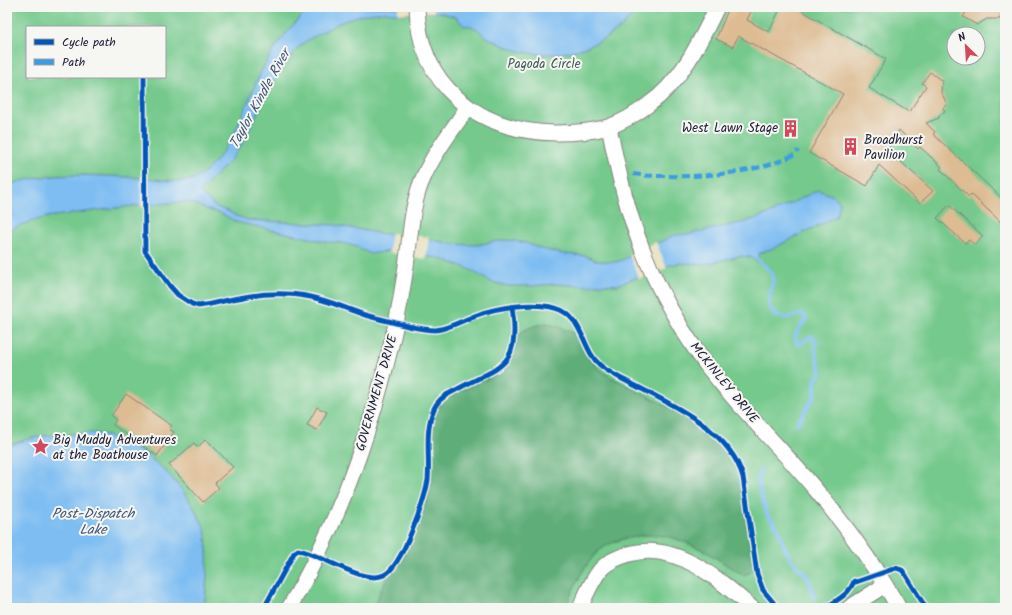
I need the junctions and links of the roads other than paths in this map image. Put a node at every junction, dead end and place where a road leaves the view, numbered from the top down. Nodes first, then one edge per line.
1 (717, 7) edge
2 (417, 10) edge
3 (468, 107) junction
4 (609, 126) junction
5 (885, 585) junction
6 (290, 608) edge
7 (580, 608) edge
8 (752, 608) edge
9 (849, 608) edge
10 (899, 608) edge

1 - 4 street
2 - 3 street
3 - 4 street
3 - 6 street, GOVERNMENT DRIVE
4 - 5 street, MCKINLEY DRIVE
5 - 9 street
5 - 10 street, MCKINLEY DRIVE
7 - 8 street

